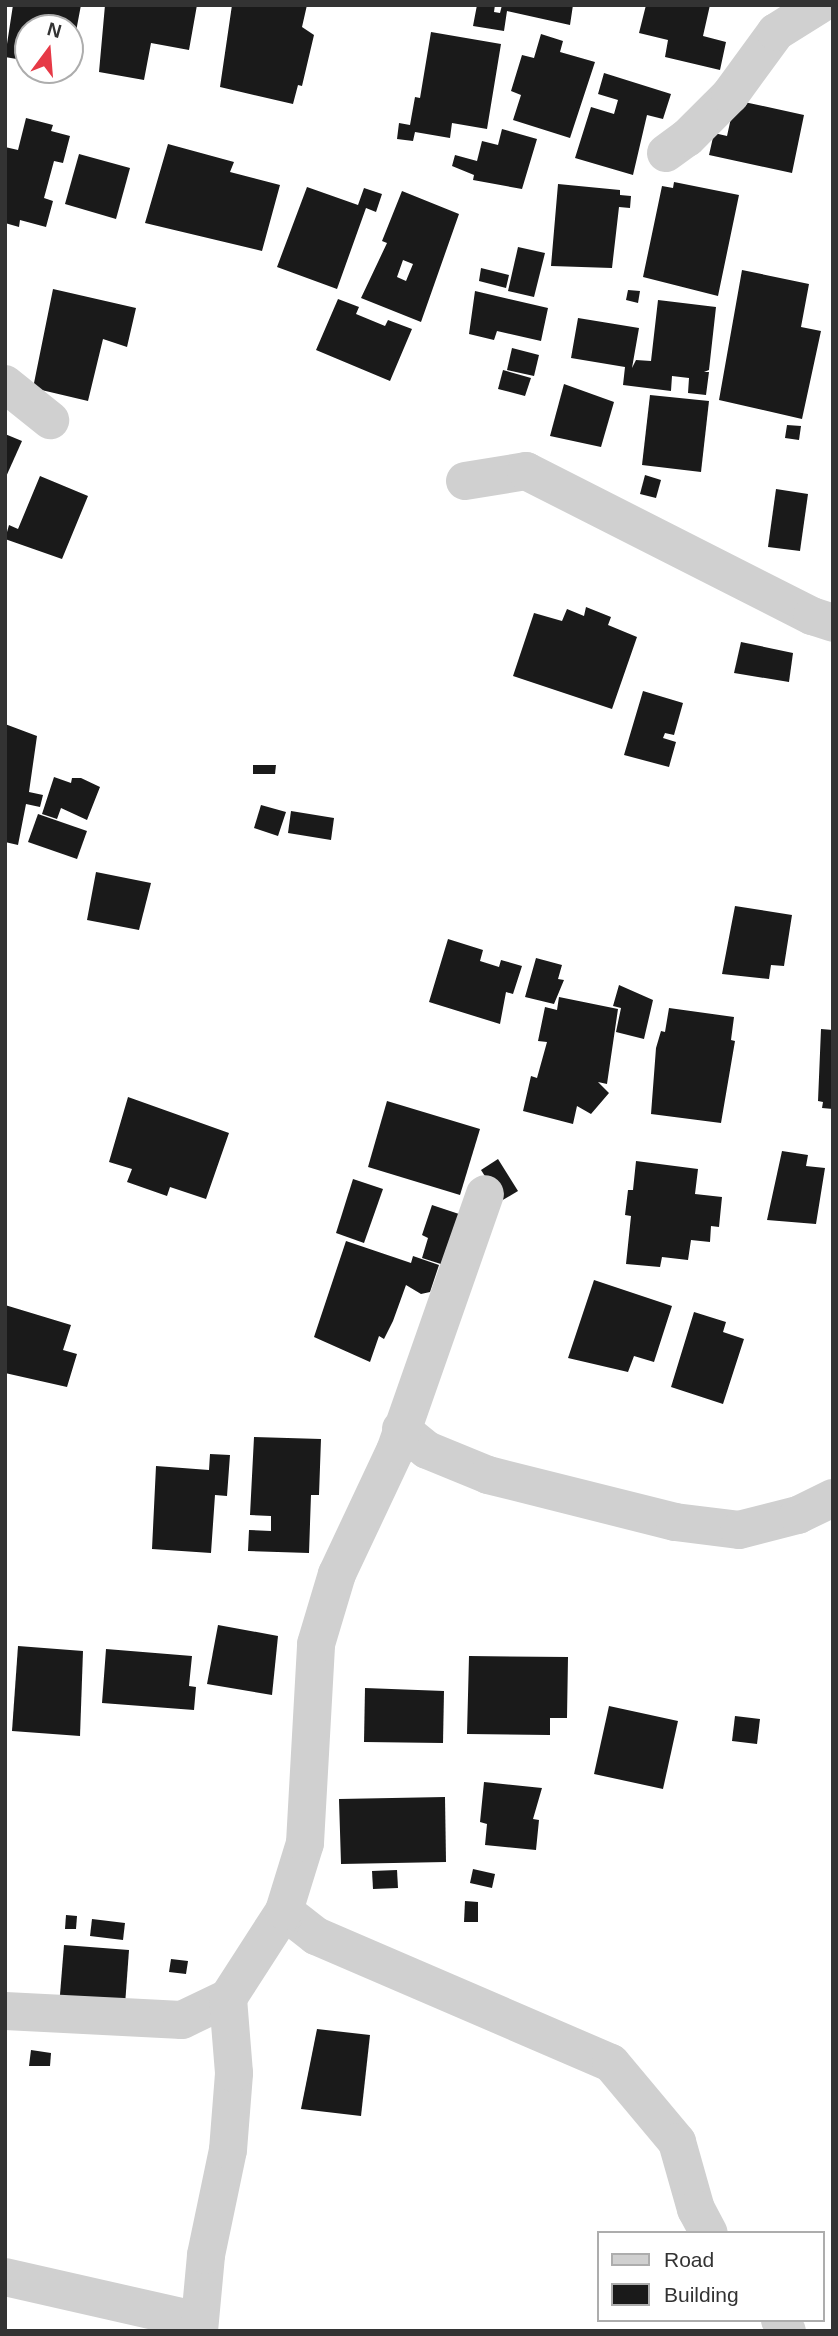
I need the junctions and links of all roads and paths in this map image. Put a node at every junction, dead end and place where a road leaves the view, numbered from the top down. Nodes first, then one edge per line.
1 (819, 5) edge
2 (666, 153) dead end
3 (5, 384) edge
4 (50, 420) dead end
5 (465, 481) dead end
6 (833, 623) edge
7 (485, 1194) dead end
8 (401, 1429) junction
9 (833, 1498) edge
10 (284, 1911) junction
11 (228, 1998) junction
12 (5, 2011) edge
13 (708, 2231) edge
14 (5, 2277) edge
15 (198, 2326) edge

1 - 2 street
3 - 4 street
5 - 6 street
7 - 8 street
8 - 9 street
8 - 10 street
10 - 11 street
10 - 13 street
11 - 12 street
11 - 15 street
14 - 15 street

